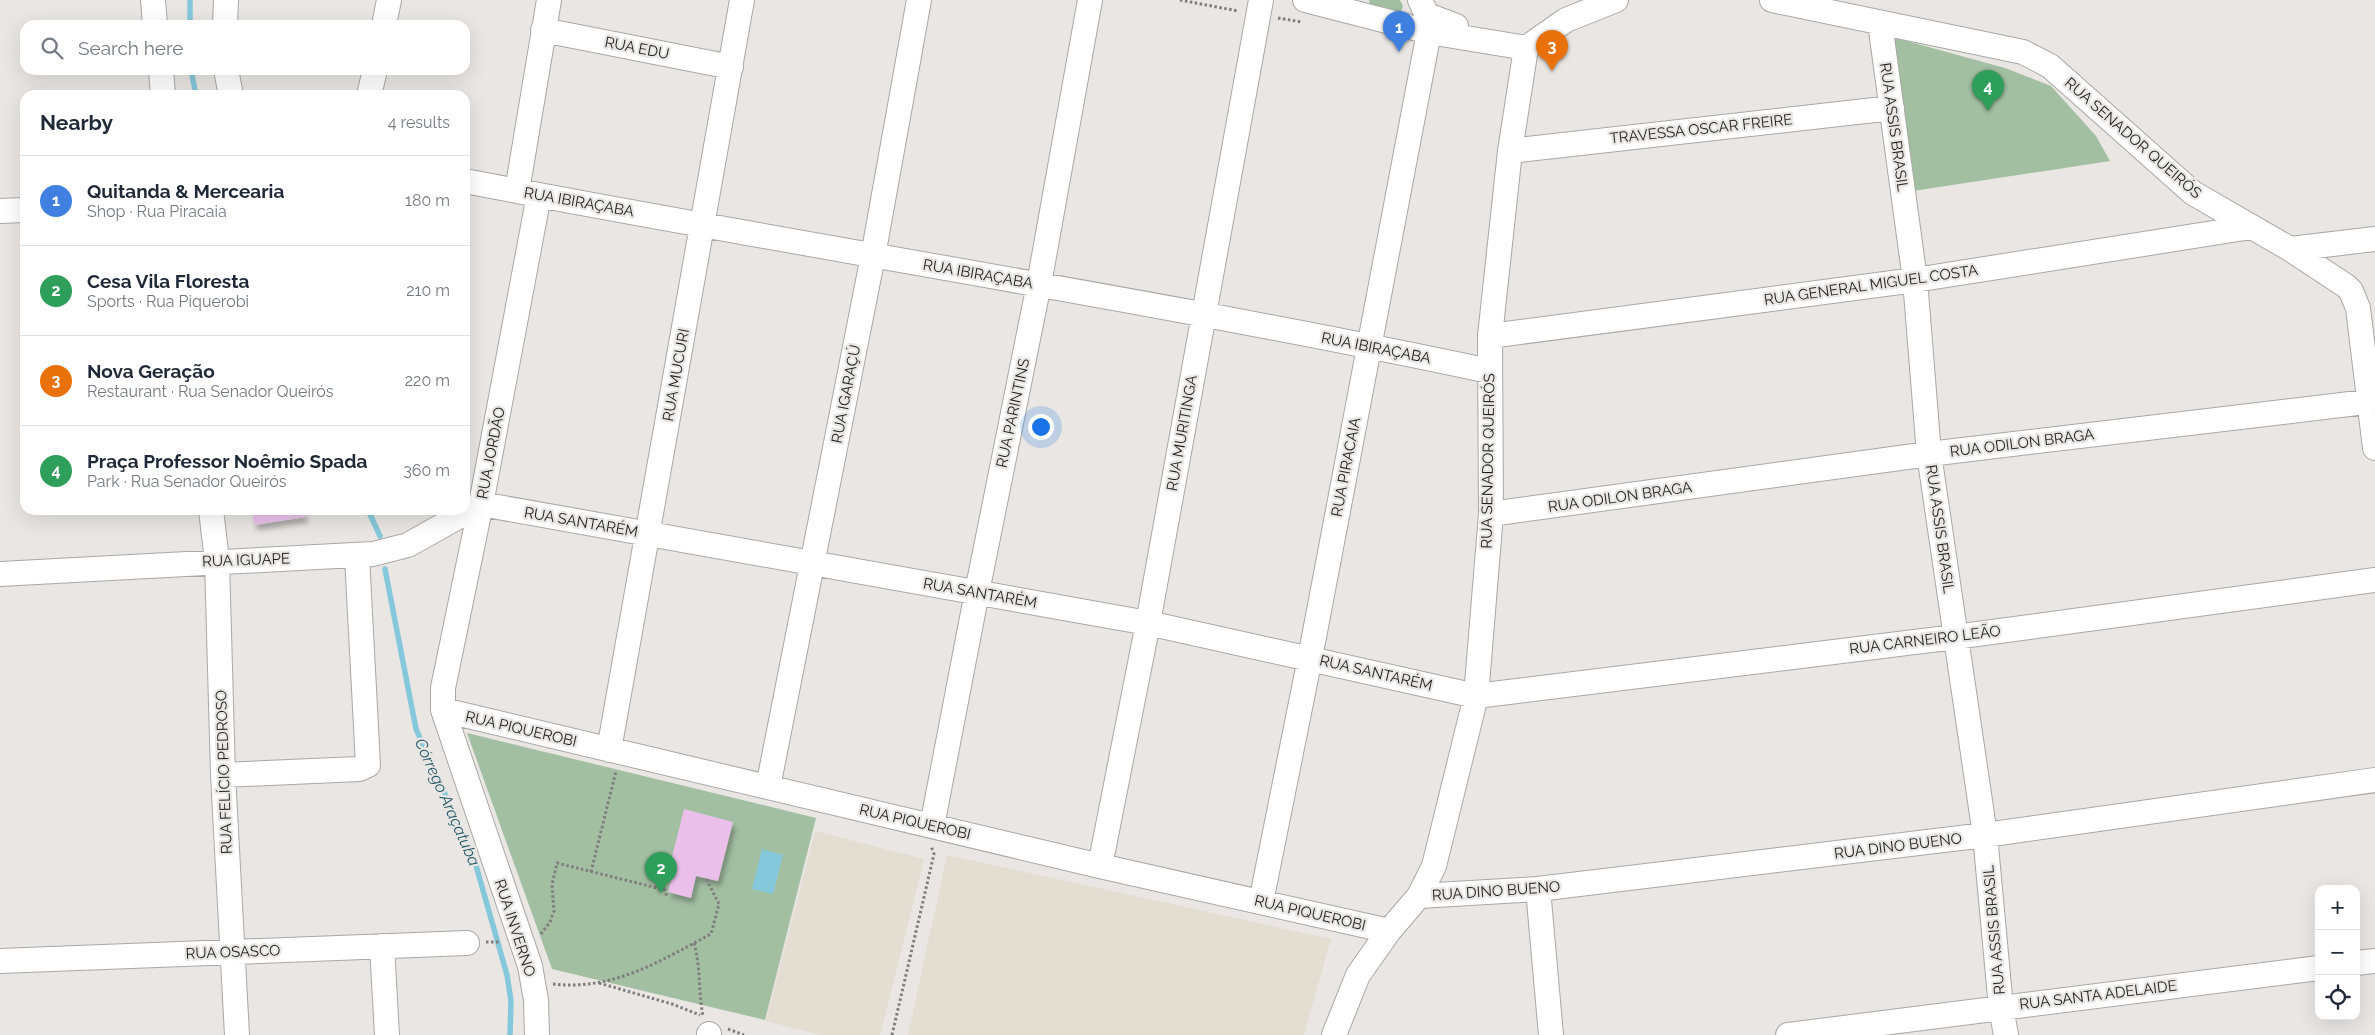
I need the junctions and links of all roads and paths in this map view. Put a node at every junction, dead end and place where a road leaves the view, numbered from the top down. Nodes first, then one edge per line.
1 (153, 0) edge
2 (226, 0) edge
3 (389, 0) edge
4 (549, 0) edge
5 (742, 0) edge
6 (920, 0) edge
7 (1090, 0) edge
8 (1180, 0) edge
9 (1305, 0) edge
10 (1420, 0) edge
11 (1616, 0) edge
12 (1772, 0) edge
13 (1260, 7) edge
14 (155, 20) edge
15 (225, 20) edge
16 (385, 20) edge
17 (1307, 23) dead end
18 (1880, 23) junction
19 (544, 30) junction
20 (1429, 32) junction
21 (1477, 40) junction
22 (1526, 48) junction
23 (730, 67) junction
24 (161, 75) edge
25 (227, 75) edge
26 (373, 75) edge
27 (162, 90) edge
28 (230, 90) edge
29 (370, 90) edge
30 (1892, 108) junction
31 (1510, 151) junction
32 (470, 182) edge
33 (528, 193) junction
34 (20, 210) edge
35 (0, 211) edge
36 (703, 224) junction
37 (2251, 227) junction
38 (2375, 239) edge
39 (2290, 249) junction
40 (873, 256) junction
41 (1915, 280) junction
42 (1040, 284) junction
43 (1204, 316) junction
44 (1490, 336) junction
45 (1369, 346) junction
46 (1489, 371) junction
47 (2372, 401) edge
48 (2375, 448) edge
49 (1929, 454) junction
50 (481, 504) junction
51 (470, 510) edge
52 (1491, 514) junction
53 (212, 515) edge
54 (461, 515) edge
55 (647, 534) junction
56 (357, 556) junction
57 (217, 561) junction
58 (813, 563) junction
59 (0, 574) edge
60 (2375, 580) edge
61 (977, 592) junction
62 (1148, 623) junction
63 (1955, 637) junction
64 (1310, 658) junction
65 (1476, 696) junction
66 (443, 710) junction
67 (615, 751) junction
68 (223, 776) junction
69 (2375, 780) edge
70 (768, 787) junction
71 (932, 826) junction
72 (1985, 835) junction
73 (1100, 866) junction
74 (591, 872) junction
75 (706, 878) dead end
76 (1538, 890) junction
77 (1419, 896) junction
78 (666, 897) dead end
79 (1261, 902) junction
80 (1389, 931) junction
81 (539, 938) dead end
82 (475, 942) joint
83 (502, 942) dead end
84 (694, 943) junction
85 (382, 946) junction
86 (232, 952) junction
87 (2375, 960) edge
88 (0, 961) edge
89 (2360, 962) edge
90 (2315, 969) edge
91 (533, 981) junction
92 (598, 983) junction
93 (2001, 1008) junction
94 (711, 1026) edge
95 (237, 1035) edge
96 (387, 1035) edge
97 (537, 1035) edge
98 (744, 1035) edge
99 (892, 1035) edge
100 (1334, 1035) edge
101 (1551, 1035) edge
102 (1788, 1035) edge
103 (2006, 1035) edge

1 - 14 street
2 - 15 street
3 - 16 street
4 - 19 street, RUA JORDÃO
5 - 23 street, RUA MUCURI
6 - 40 street, RUA IGARAÇÚ
7 - 42 street, RUA PARINTINS
8 - 13 path
9 - 20 street
10 - 21 street
11 - 22 street
12 - 18 street, RUA SENADOR QUEIRÓS
13 - 17 path
13 - 43 street, RUA MURITINGA
18 - 30 street, RUA ASSIS BRASIL
18 - 37 street, RUA SENADOR QUEIRÓS
19 - 23 street, RUA EDU
19 - 33 street, RUA JORDÃO
20 - 21 street
20 - 45 street, RUA PIRACAIA
21 - 22 street
22 - 31 street, RUA SENADOR QUEIRÓS
23 - 36 street, RUA MUCURI
24 - 27 street
25 - 28 street
26 - 29 street
30 - 31 street, TRAVESSA OSCAR FREIRE
30 - 41 street, RUA ASSIS BRASIL
31 - 44 street, RUA SENADOR QUEIRÓS
32 - 33 street, RUA IBIRAÇABA
33 - 36 street, RUA IBIRAÇABA
33 - 50 street, RUA JORDÃO
34 - 35 street
36 - 40 street, RUA IBIRAÇABA
36 - 55 street, RUA MUCURI
37 - 39 street, RUA SENADOR QUEIRÓS
37 - 41 street, RUA GENERAL MIGUEL COSTA
38 - 39 street
39 - 47 street, RUA SENADOR QUEIRÓS
40 - 42 street, RUA IBIRAÇABA
40 - 58 street, RUA IGARAÇÚ
41 - 44 street, RUA GENERAL MIGUEL COSTA
41 - 49 street, RUA ASSIS BRASIL
42 - 43 street, RUA IBIRAÇABA
42 - 61 street, RUA PARINTINS
43 - 45 street, RUA IBIRAÇABA
43 - 62 street, RUA MURITINGA
44 - 46 street, RUA SENADOR QUEIRÓS
45 - 46 street, RUA IBIRAÇABA
45 - 64 street, RUA PIRACAIA
46 - 52 street, RUA SENADOR QUEIRÓS
47 - 48 street, RUA SENADOR QUEIRÓS
47 - 49 street, RUA ODILON BRAGA
49 - 52 street, RUA ODILON BRAGA
49 - 63 street, RUA ASSIS BRASIL
50 - 51 street, RUA IGUAPE
50 - 55 street, RUA SANTARÉM
50 - 66 street, RUA JORDÃO
52 - 65 street, RUA SENADOR QUEIRÓS
53 - 57 street, RUA FELÍCIO PEDROSO
54 - 56 street, RUA IGUAPE
55 - 58 street, RUA SANTARÉM
55 - 67 street, RUA MUCURI
56 - 57 street, RUA IGUAPE
56 - 68 street
57 - 59 street, RUA IGUAPE
57 - 68 street, RUA FELÍCIO PEDROSO
58 - 61 street, RUA SANTARÉM
58 - 70 street, RUA IGARAÇÚ
60 - 63 street, RUA CARNEIRO LEÃO
61 - 62 street, RUA SANTARÉM
61 - 71 street, RUA PARINTINS
62 - 64 street, RUA SANTARÉM
62 - 73 street, RUA MURITINGA
63 - 65 street, RUA CARNEIRO LEÃO
63 - 72 street, RUA ASSIS BRASIL
64 - 65 street, RUA SANTARÉM
64 - 79 street, RUA PIRACAIA
65 - 77 street, RUA SENADOR QUEIRÓS
66 - 67 street, RUA PIQUEROBI
66 - 91 street, RUA INVERNO
67 - 70 street, RUA PIQUEROBI
67 - 74 path
68 - 86 street, RUA FELÍCIO PEDROSO
69 - 72 street, RUA DINO BUENO
70 - 71 street, RUA PIQUEROBI
71 - 73 street, RUA PIQUEROBI
71 - 99 path
72 - 76 street, RUA DINO BUENO
72 - 93 street, RUA ASSIS BRASIL
73 - 79 street, RUA PIQUEROBI
74 - 78 path
74 - 81 path
75 - 84 path
76 - 77 street, RUA DINO BUENO
76 - 101 street
77 - 80 street, RUA SENADOR QUEIRÓS
79 - 80 street, RUA PIQUEROBI
80 - 100 street, RUA SENADOR QUEIRÓS
82 - 83 path
82 - 85 street, RUA OSASCO
84 - 92 path
84 - 94 path
85 - 86 street, RUA OSASCO
85 - 96 street
86 - 88 street, RUA OSASCO
86 - 95 street, RUA FELÍCIO PEDROSO
87 - 89 street
90 - 93 street, RUA SANTA ADELAIDE
91 - 92 path
91 - 97 street, RUA INVERNO
92 - 94 path
93 - 102 street, RUA SANTA ADELAIDE
93 - 103 street, RUA ASSIS BRASIL
94 - 98 path

